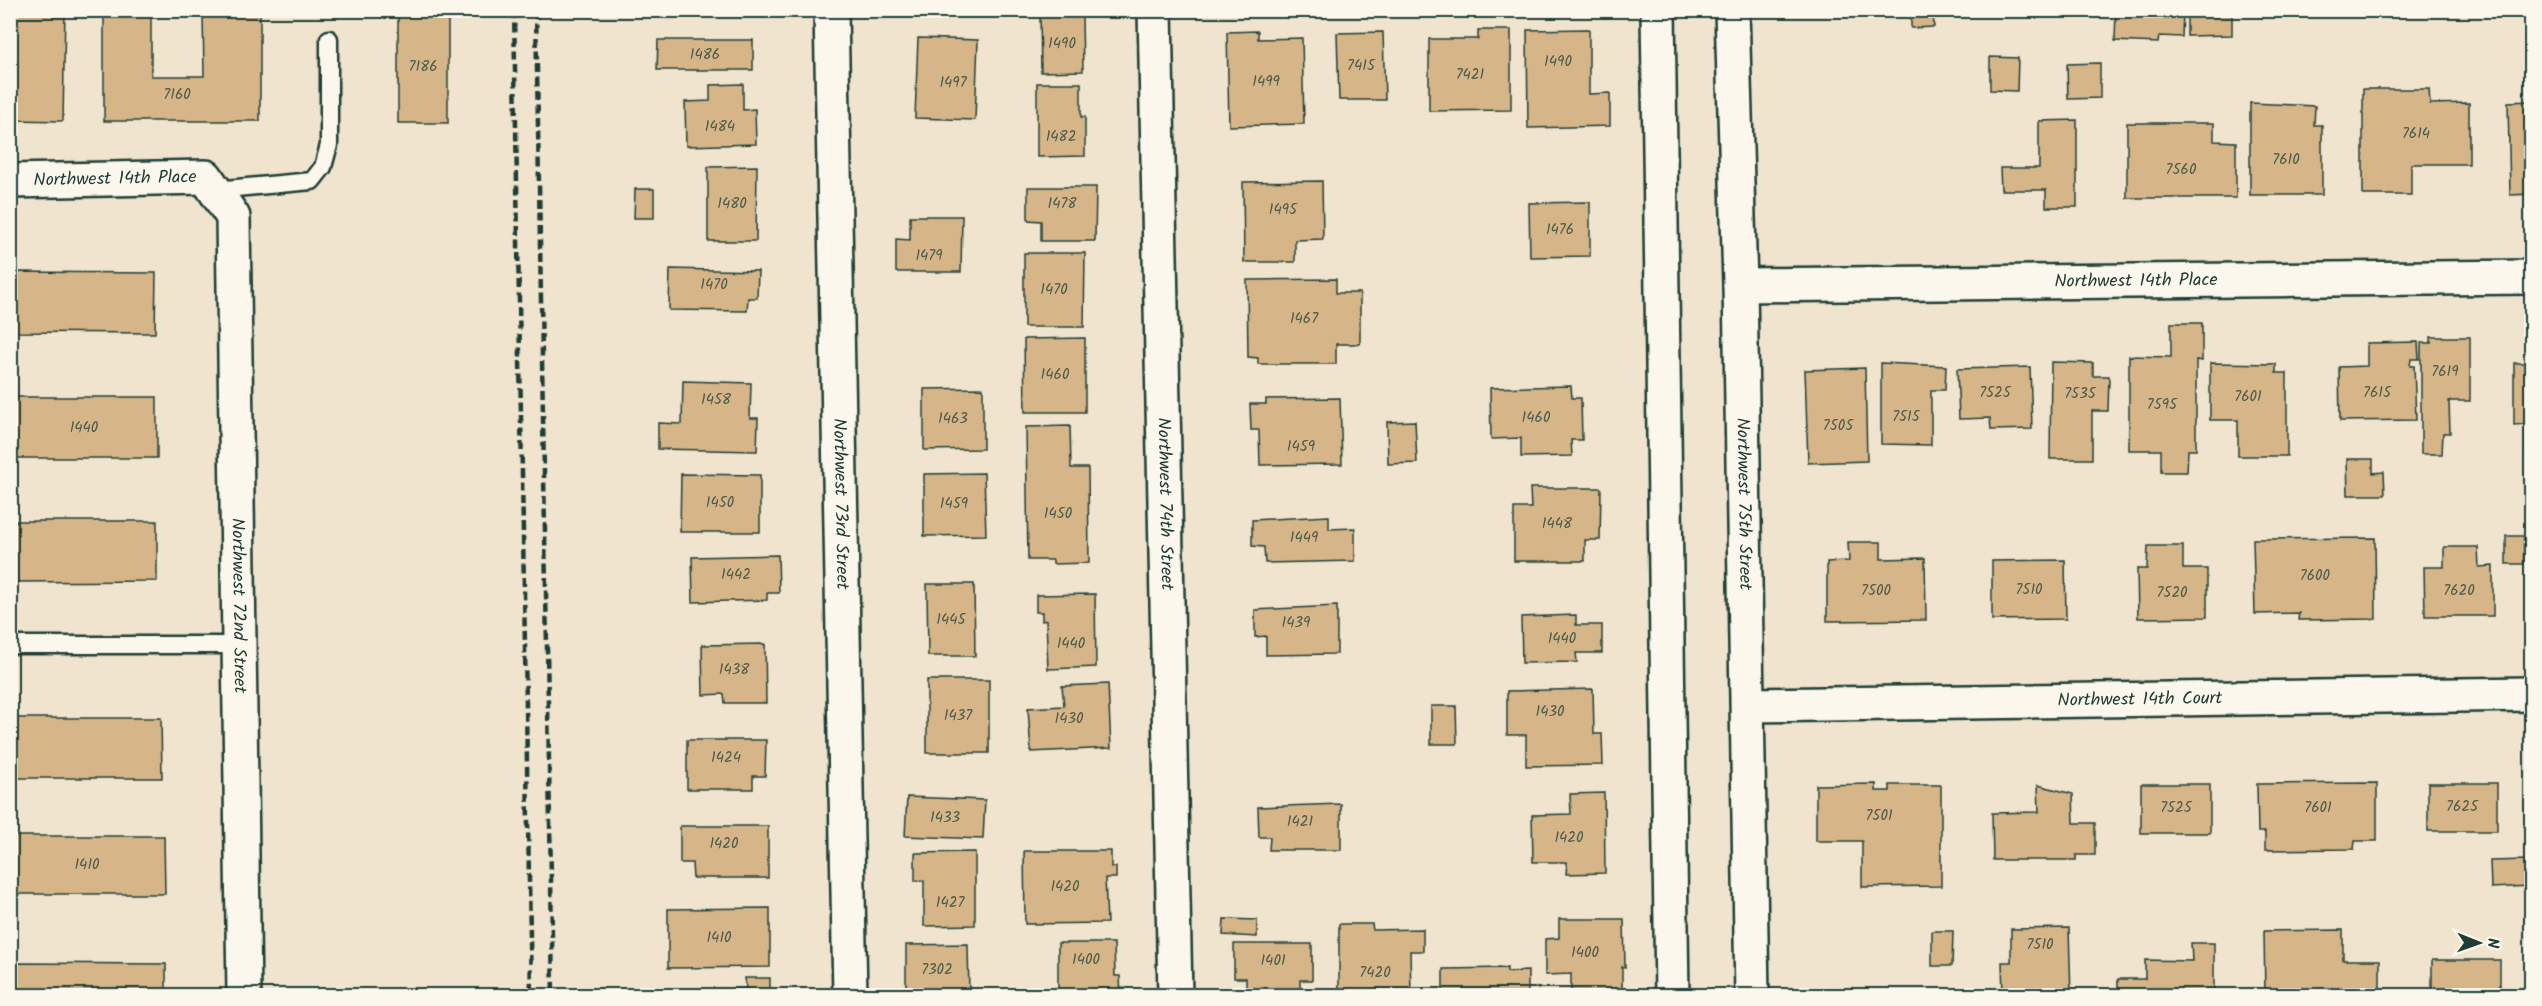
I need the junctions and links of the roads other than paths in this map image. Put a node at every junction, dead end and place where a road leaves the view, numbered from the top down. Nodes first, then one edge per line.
1 (831, 10) edge
2 (1155, 10) edge
3 (1658, 10) edge
4 (1732, 10) edge
5 (329, 39) dead end
6 (10, 181) edge
7 (215, 190) junction
8 (233, 217) joint
9 (2532, 277) edge
10 (1740, 285) junction
11 (10, 645) edge
12 (239, 645) junction
13 (2532, 694) edge
14 (1748, 705) junction
15 (244, 996) edge
16 (850, 996) edge
17 (1175, 996) edge
18 (1672, 996) edge
19 (1752, 996) edge

1 - 16 street, Northwest 73rd Street
2 - 17 street, Northwest 74th Street
3 - 18 street
4 - 10 street, Northwest 75th Street
5 - 7 lane
6 - 7 street, Northwest 14th Place
7 - 8 street, Northwest 14th Place
8 - 12 street, Northwest 72nd Street
9 - 10 street, Northwest 14th Place
10 - 14 street, Northwest 75th Street
11 - 12 lane
12 - 15 street, Northwest 72nd Street
13 - 14 street, Northwest 14th Court
14 - 19 street, Northwest 75th Street

